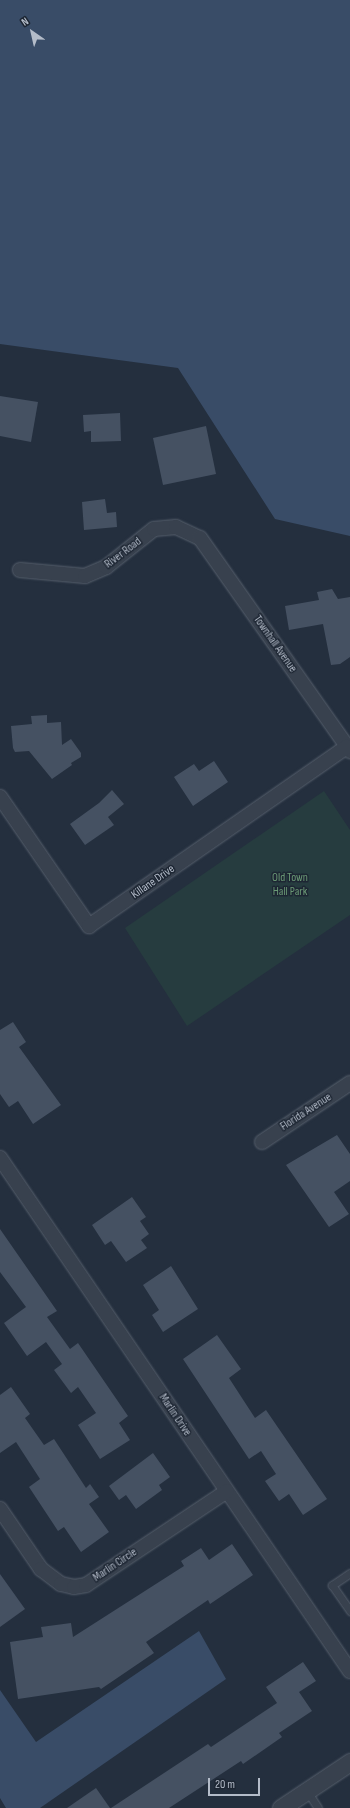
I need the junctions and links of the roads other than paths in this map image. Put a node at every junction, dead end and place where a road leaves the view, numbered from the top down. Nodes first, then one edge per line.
1 (200, 538) joint
2 (20, 570) dead end
3 (348, 749) edge
4 (0, 796) edge
5 (350, 1083) edge
6 (262, 1142) dead end
7 (0, 1158) edge
8 (227, 1490) junction
9 (0, 1509) edge
10 (350, 1573) edge
11 (350, 1611) edge
12 (350, 1671) edge
13 (350, 1762) edge
14 (306, 1791) junction
15 (281, 1808) edge
16 (318, 1808) edge

1 - 2 street, River Road
1 - 3 street, Townhall Avenue
3 - 4 street, Killane Drive
5 - 6 street, Florida Avenue
7 - 8 street, Marlin Drive
8 - 9 street, Marlin Circle
8 - 12 street, Marlin Drive
10 - 11 lane
13 - 14 street
14 - 15 street
14 - 16 lane

